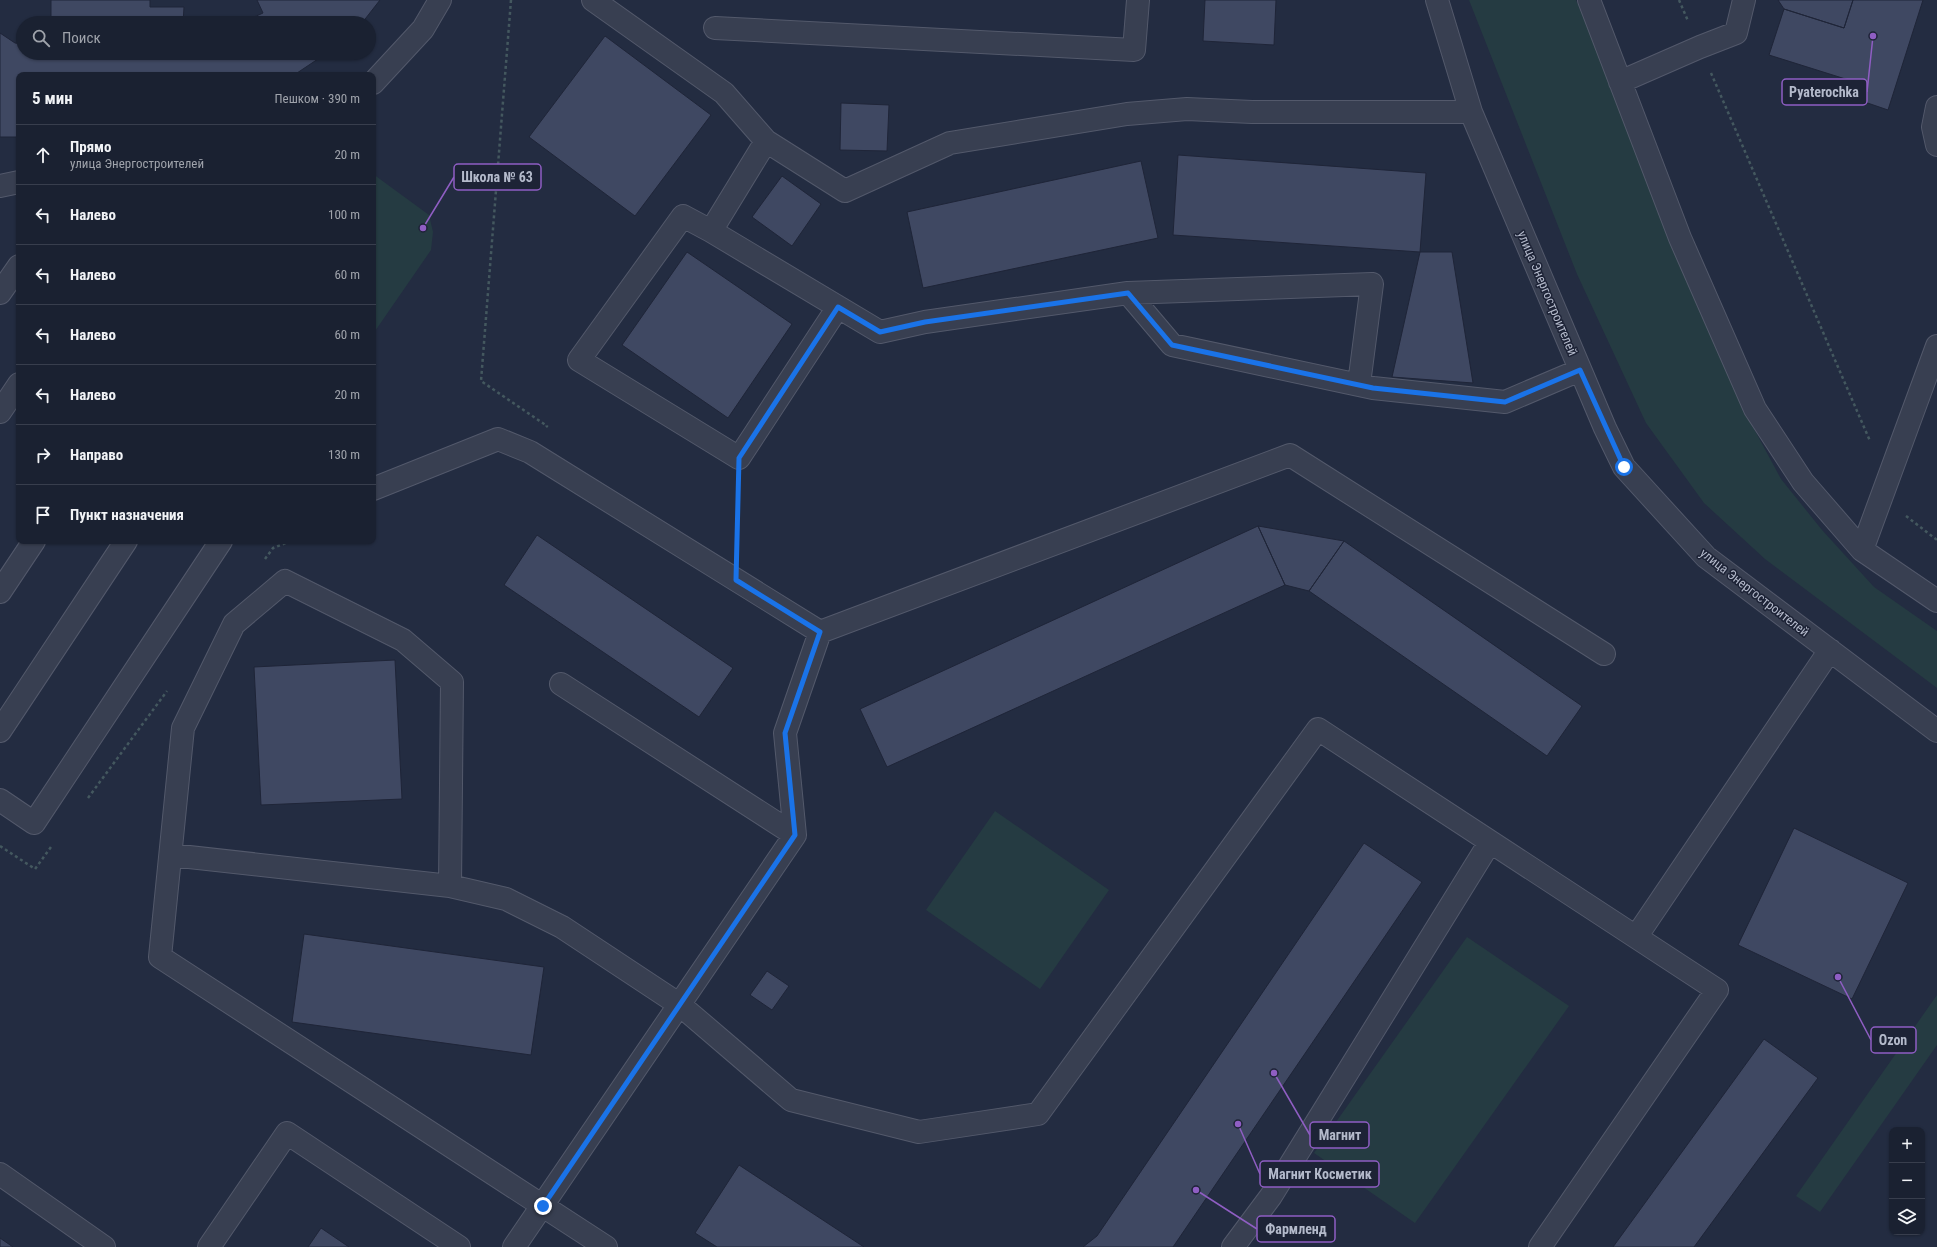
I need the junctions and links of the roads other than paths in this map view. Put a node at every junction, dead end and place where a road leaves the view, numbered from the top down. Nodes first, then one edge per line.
1 (440, 0) edge
2 (593, 0) edge
3 (1138, 0) edge
4 (1437, 0) edge
5 (1589, 0) edge
6 (1744, 0) edge
7 (715, 28) dead end
8 (376, 80) edge
9 (1620, 82) junction
10 (1937, 107) edge
11 (1471, 112) junction
12 (766, 140) junction
13 (1937, 145) edge
14 (16, 183) edge
15 (0, 186) edge
16 (711, 232) junction
17 (16, 270) edge
18 (0, 293) edge
19 (1128, 293) junction
20 (838, 307) junction
21 (1937, 346) edge
22 (1580, 370) junction
23 (1359, 384) junction
24 (16, 388) edge
25 (0, 412) edge
26 (376, 488) edge
27 (32, 544) edge
28 (124, 544) edge
29 (219, 544) edge
30 (1862, 550) junction
31 (0, 592) edge
32 (1937, 601) edge
33 (820, 632) junction
34 (1830, 650) junction
35 (1604, 654) dead end
36 (561, 684) dead end
37 (0, 731) edge
38 (1937, 731) edge
39 (0, 800) edge
40 (795, 835) junction
41 (1490, 842) junction
42 (171, 855) junction
43 (450, 886) junction
44 (1636, 937) junction
45 (680, 1005) junction
46 (0, 1174) edge
47 (543, 1206) junction
48 (104, 1247) edge
49 (209, 1247) edge
50 (459, 1247) edge
51 (514, 1247) edge
52 (606, 1247) edge
53 (1233, 1247) edge
54 (1540, 1247) edge

1 - 8 street
2 - 12 street
3 - 7 street
4 - 11 street, улица Энергостроителей
5 - 9 street
6 - 9 street
9 - 30 street
10 - 13 street
11 - 12 street
11 - 22 street, улица Энергостроителей
12 - 16 street
14 - 15 street
16 - 20 street
16 - 20 street
17 - 18 street
19 - 20 street
19 - 23 street
19 - 23 street
21 - 30 street
22 - 23 street
22 - 34 street, улица Энергостроителей
24 - 25 street
26 - 33 street
27 - 31 street
28 - 37 street
29 - 39 street
30 - 32 street
33 - 35 street
33 - 40 street
34 - 38 street, улица Энергостроителей
34 - 44 street
36 - 40 street
40 - 45 street
41 - 44 street
41 - 45 street
41 - 53 street
42 - 43 street
42 - 43 street
42 - 47 street
43 - 45 street
44 - 54 street
45 - 47 street
46 - 48 street
47 - 51 street
47 - 52 street
49 - 50 street

